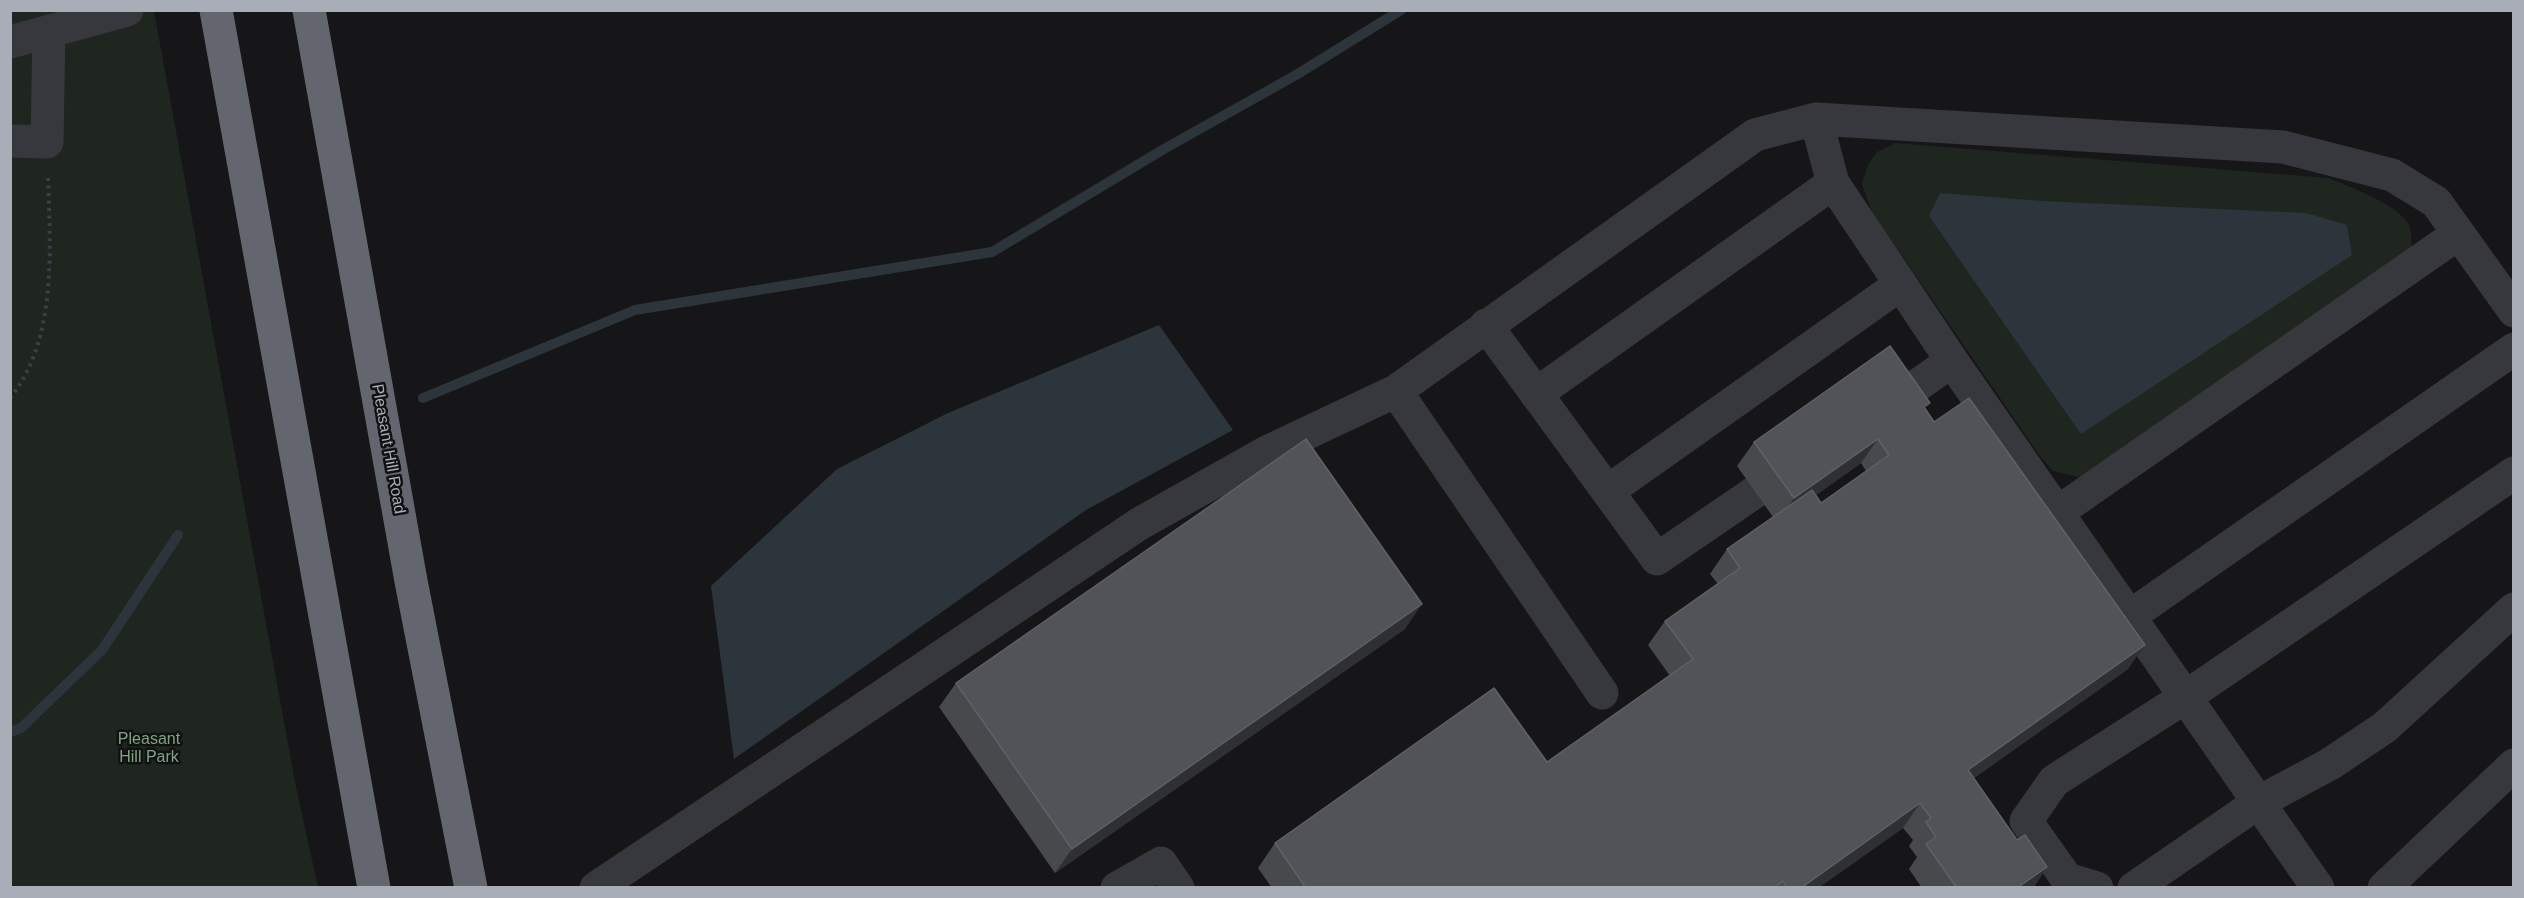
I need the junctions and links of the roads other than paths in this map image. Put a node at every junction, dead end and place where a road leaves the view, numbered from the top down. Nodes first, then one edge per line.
1 (127, 10) edge
2 (216, 10) edge
3 (309, 10) edge
4 (49, 31) junction
5 (10, 42) edge
6 (1816, 119) junction
7 (10, 141) edge
8 (1833, 183) junction
9 (2458, 234) junction
10 (1901, 284) junction
11 (2514, 311) edge
12 (1486, 325) junction
13 (2514, 349) edge
14 (1952, 361) junction
15 (1396, 391) junction
16 (1536, 394) junction
17 (1895, 401) edge
18 (2514, 472) edge
19 (1608, 491) junction
20 (1755, 492) dead end
21 (2058, 512) junction
22 (2514, 609) edge
23 (2130, 616) junction
24 (1602, 693) dead end
25 (2187, 696) junction
26 (2514, 765) edge
27 (2259, 802) junction
28 (374, 888) edge
29 (471, 888) edge
30 (596, 888) edge
31 (1117, 888) edge
32 (1178, 888) edge
33 (2097, 888) edge
34 (2134, 888) edge
35 (2318, 888) edge
36 (2384, 888) edge

1 - 4 lane
2 - 28 highway
3 - 29 highway, Pleasant Hill Road
4 - 5 lane
4 - 7 lane
6 - 8 lane
6 - 9 lane
6 - 12 lane
8 - 10 lane
8 - 16 lane
9 - 11 lane
9 - 21 lane
10 - 14 lane
10 - 19 lane
12 - 15 lane
12 - 16 lane
13 - 23 lane
14 - 17 lane
14 - 21 lane
15 - 24 lane
15 - 30 lane
16 - 19 lane
18 - 25 lane
19 - 20 lane
21 - 23 lane
22 - 27 lane
23 - 25 lane
25 - 27 lane
25 - 33 lane
26 - 36 lane
27 - 34 lane
27 - 35 lane
31 - 32 lane

